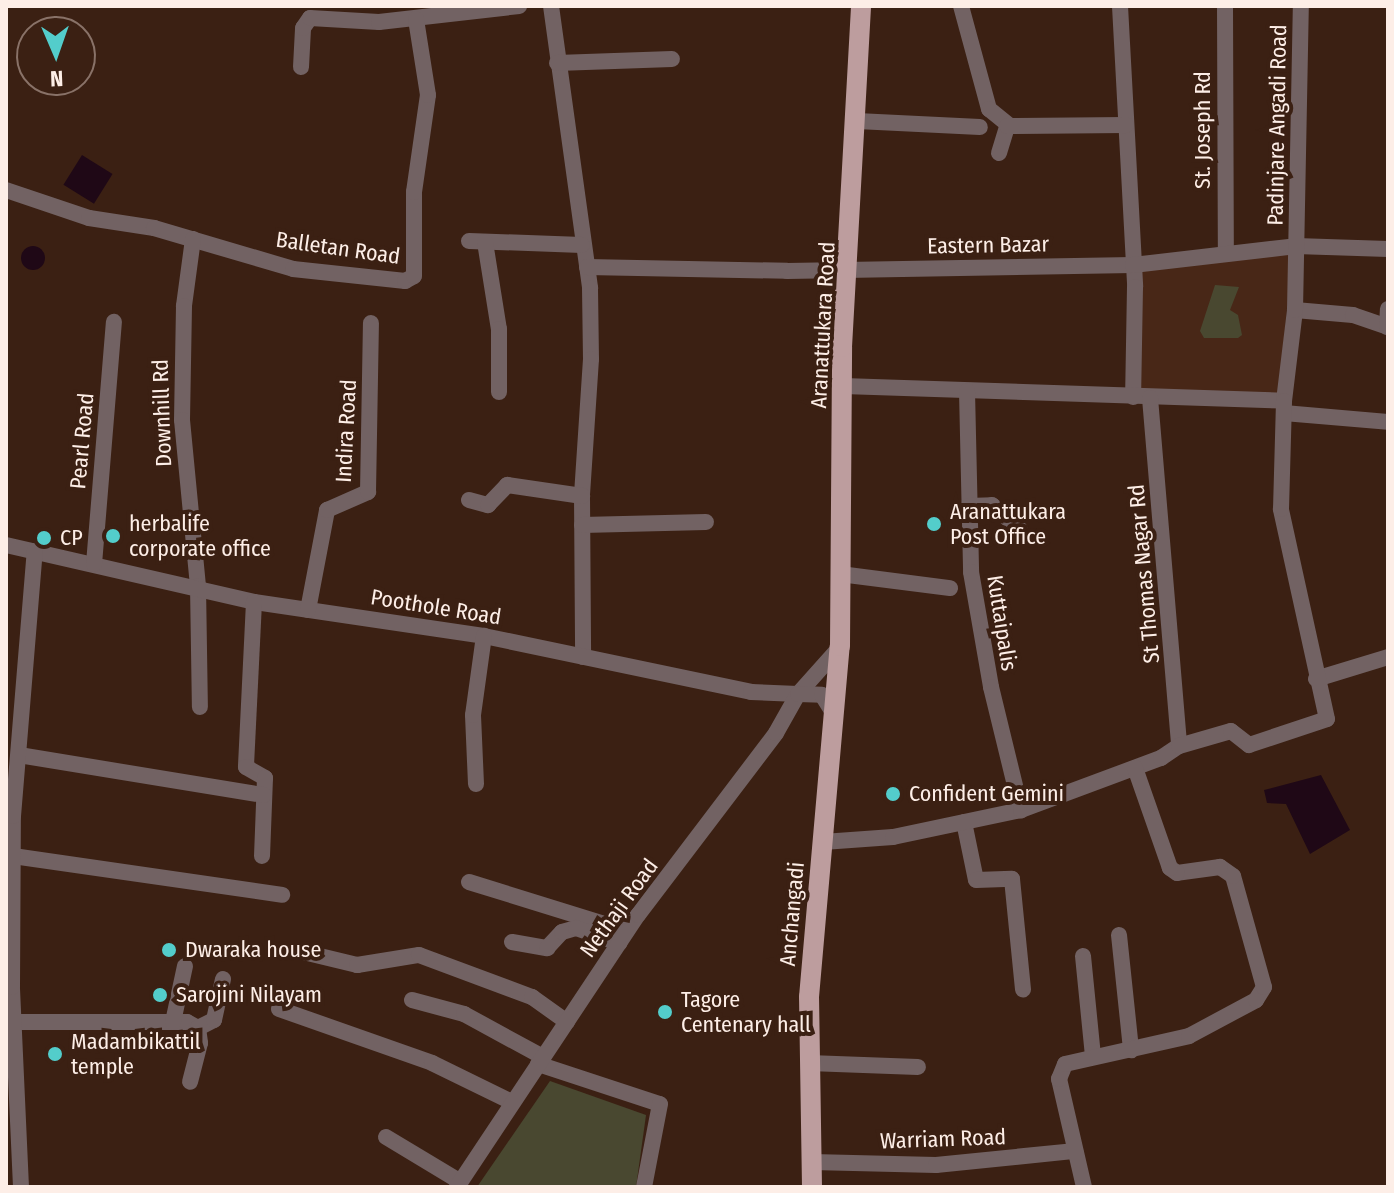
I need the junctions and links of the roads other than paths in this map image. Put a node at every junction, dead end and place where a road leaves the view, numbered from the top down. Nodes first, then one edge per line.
1 (519, 6) edge
2 (551, 6) edge
3 (861, 6) edge
4 (961, 6) edge
5 (1120, 6) edge
6 (1225, 6) edge
7 (1301, 6) edge
8 (441, 12) edge
9 (416, 19) junction
10 (672, 59) dead end
11 (557, 63) junction
12 (301, 67) dead end
13 (857, 121) junction
14 (1126, 125) junction
15 (1010, 126) junction
16 (980, 127) dead end
17 (999, 153) dead end
18 (6, 190) edge
19 (193, 239) junction
20 (582, 245) junction
21 (1296, 246) junction
22 (1388, 249) edge
23 (1226, 254) junction
24 (1133, 265) junction
25 (587, 267) junction
26 (848, 270) junction
27 (1388, 309) edge
28 (1295, 310) junction
29 (114, 322) dead end
30 (371, 323) dead end
31 (1388, 327) edge
32 (843, 386) junction
33 (967, 391) junction
34 (499, 392) dead end
35 (1142, 398) junction
36 (1284, 407) junction
37 (1388, 422) edge
38 (582, 496) junction
39 (469, 500) dead end
40 (969, 506) junction
41 (706, 522) dead end
42 (582, 525) junction
43 (1020, 529) dead end
44 (6, 545) edge
45 (35, 551) junction
46 (94, 564) junction
47 (840, 574) junction
48 (198, 586) junction
49 (950, 588) dead end
50 (254, 602) junction
51 (308, 610) junction
52 (484, 636) junction
53 (840, 646) junction
54 (583, 657) junction
55 (1388, 657) edge
56 (1316, 679) junction
57 (798, 694) junction
58 (200, 707) dead end
59 (832, 711) junction
60 (1179, 746) junction
61 (19, 755) junction
62 (1135, 768) junction
63 (476, 784) dead end
64 (264, 795) junction
65 (1021, 810) junction
66 (964, 822) junction
67 (823, 842) junction
68 (13, 856) junction
69 (262, 856) dead end
70 (469, 882) dead end
71 (282, 895) dead end
72 (1119, 935) dead end
73 (623, 937) junction
74 (512, 942) dead end
75 (295, 950) dead end
76 (1083, 956) dead end
77 (185, 966) dead end
78 (223, 979) dead end
79 (1023, 989) dead end
80 (412, 1000) dead end
81 (279, 1009) dead end
82 (13, 1022) junction
83 (173, 1022) junction
84 (567, 1022) junction
85 (198, 1028) junction
86 (1131, 1050) junction
87 (1093, 1057) junction
88 (541, 1060) junction
89 (809, 1063) junction
90 (918, 1067) dead end
91 (190, 1082) dead end
92 (10, 1094) edge
93 (512, 1102) junction
94 (386, 1137) dead end
95 (1075, 1151) junction
96 (812, 1162) junction
97 (459, 1184) edge
98 (21, 1187) edge
99 (644, 1187) edge
100 (812, 1187) edge
101 (1084, 1187) edge

1 - 8 street
2 - 11 street
3 - 13 main road, Aranattukara Road
4 - 15 street
5 - 14 street, St Thomas Nagar Rd
6 - 23 street, St. Joseph Rd
7 - 21 street, Padinjare Angadi Road
8 - 9 street
9 - 12 street
9 - 19 street, Balletan Road
10 - 11 street
11 - 20 street
13 - 16 street
13 - 26 main road, Aranattukara Road
14 - 15 street
14 - 24 street, St Thomas Nagar Rd
15 - 17 street
18 - 19 street, Balletan Road
19 - 48 street, Downhill Rd
20 - 25 street
20 - 34 street
21 - 22 street, Eastern Bazar
21 - 23 street, Eastern Bazar
21 - 28 street, Padinjare Angadi Road
23 - 24 street, Eastern Bazar
24 - 26 street, Eastern Bazar
24 - 35 street, St Thomas Nagar Rd
25 - 26 street, Eastern Bazar
25 - 38 street
26 - 32 main road, Aranattukara Road
27 - 31 street
28 - 31 street
28 - 36 street, Padinjare Angadi Road
29 - 46 street, Pearl Road
30 - 51 street, Indira Road
32 - 33 street
32 - 47 main road, Aranattukara Road
33 - 35 street
33 - 40 street, Kuttaipalis
35 - 36 street
35 - 60 street, St Thomas Nagar Rd
36 - 37 street
36 - 56 street
38 - 39 street
38 - 42 street
40 - 43 street
40 - 65 street, Kuttaipalis
41 - 42 street
42 - 54 street
44 - 45 street, Poothole Road
45 - 46 street, Poothole Road
45 - 61 street
46 - 48 street, Poothole Road
47 - 49 street
47 - 53 main road, Aranattukara Road
48 - 50 street, Poothole Road
48 - 58 street, Downhill Rd
50 - 51 street, Poothole Road
50 - 64 street
51 - 52 street, Poothole Road
52 - 54 street, Poothole Road
52 - 63 street
53 - 57 street
53 - 59 main road, Anchangadi
54 - 57 street, Poothole Road
55 - 56 street
56 - 60 street
57 - 59 street
57 - 73 street, Nethaji Road
59 - 67 main road, Anchangadi
60 - 62 street
61 - 64 street
61 - 68 street
62 - 65 street
62 - 86 street
64 - 69 street
65 - 66 street
66 - 67 street
66 - 79 street
67 - 89 main road, Anchangadi
68 - 71 street
68 - 82 street
70 - 73 street
72 - 86 street
73 - 74 street
73 - 84 street, Nethaji Road
75 - 84 street
76 - 87 street
77 - 83 street
78 - 85 street
80 - 88 street
81 - 93 street
82 - 83 street
82 - 92 street
83 - 85 street
84 - 88 street, Nethaji Road
85 - 91 street
86 - 87 street
87 - 95 street
88 - 93 street, Nethaji Road
88 - 99 street
89 - 90 street
89 - 96 main road, Anchangadi
92 - 98 street
93 - 97 street, Nethaji Road
94 - 97 street
95 - 96 street, Warriam Road
95 - 101 street
96 - 100 main road, Anchangadi

